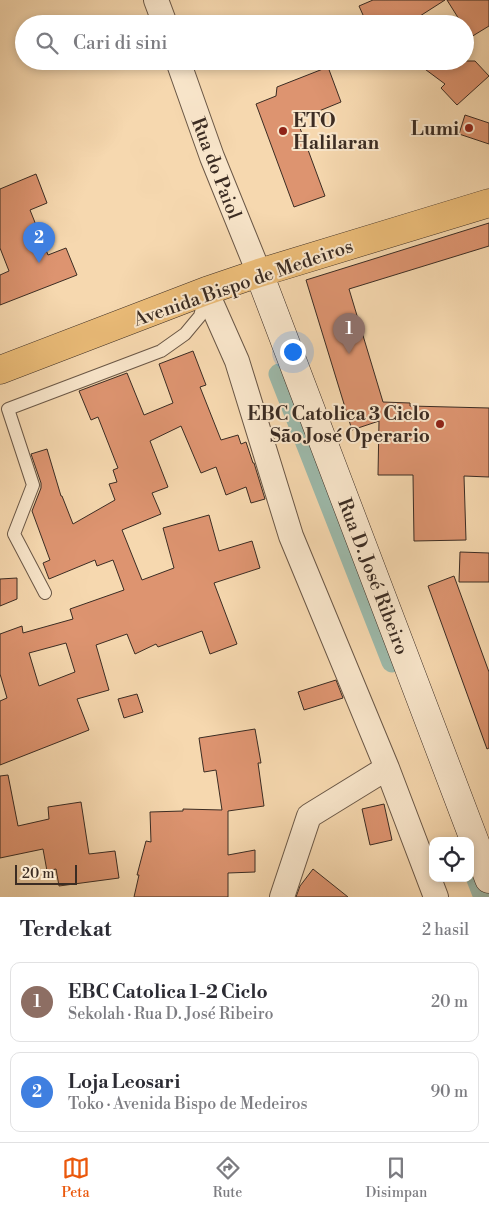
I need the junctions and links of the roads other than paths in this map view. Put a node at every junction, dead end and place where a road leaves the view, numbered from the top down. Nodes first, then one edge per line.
1 (156, 0) edge
2 (162, 15) edge
3 (181, 70) edge
4 (489, 203) edge
5 (259, 274) junction
6 (206, 291) junction
7 (0, 370) edge
8 (45, 593) dead end
9 (387, 768) junction
10 (489, 879) edge
11 (282, 897) edge
12 (436, 897) edge

1 - 2 street
3 - 5 street, Rua do Paiol
4 - 5 main road, Avenida Bispo de Medeiros
5 - 6 main road, Avenida Bispo de Medeiros
5 - 10 street, Rua D. José Ribeiro
6 - 7 main road, Avenida Bispo de Medeiros
6 - 8 lane
6 - 9 street
9 - 11 street
9 - 12 street

